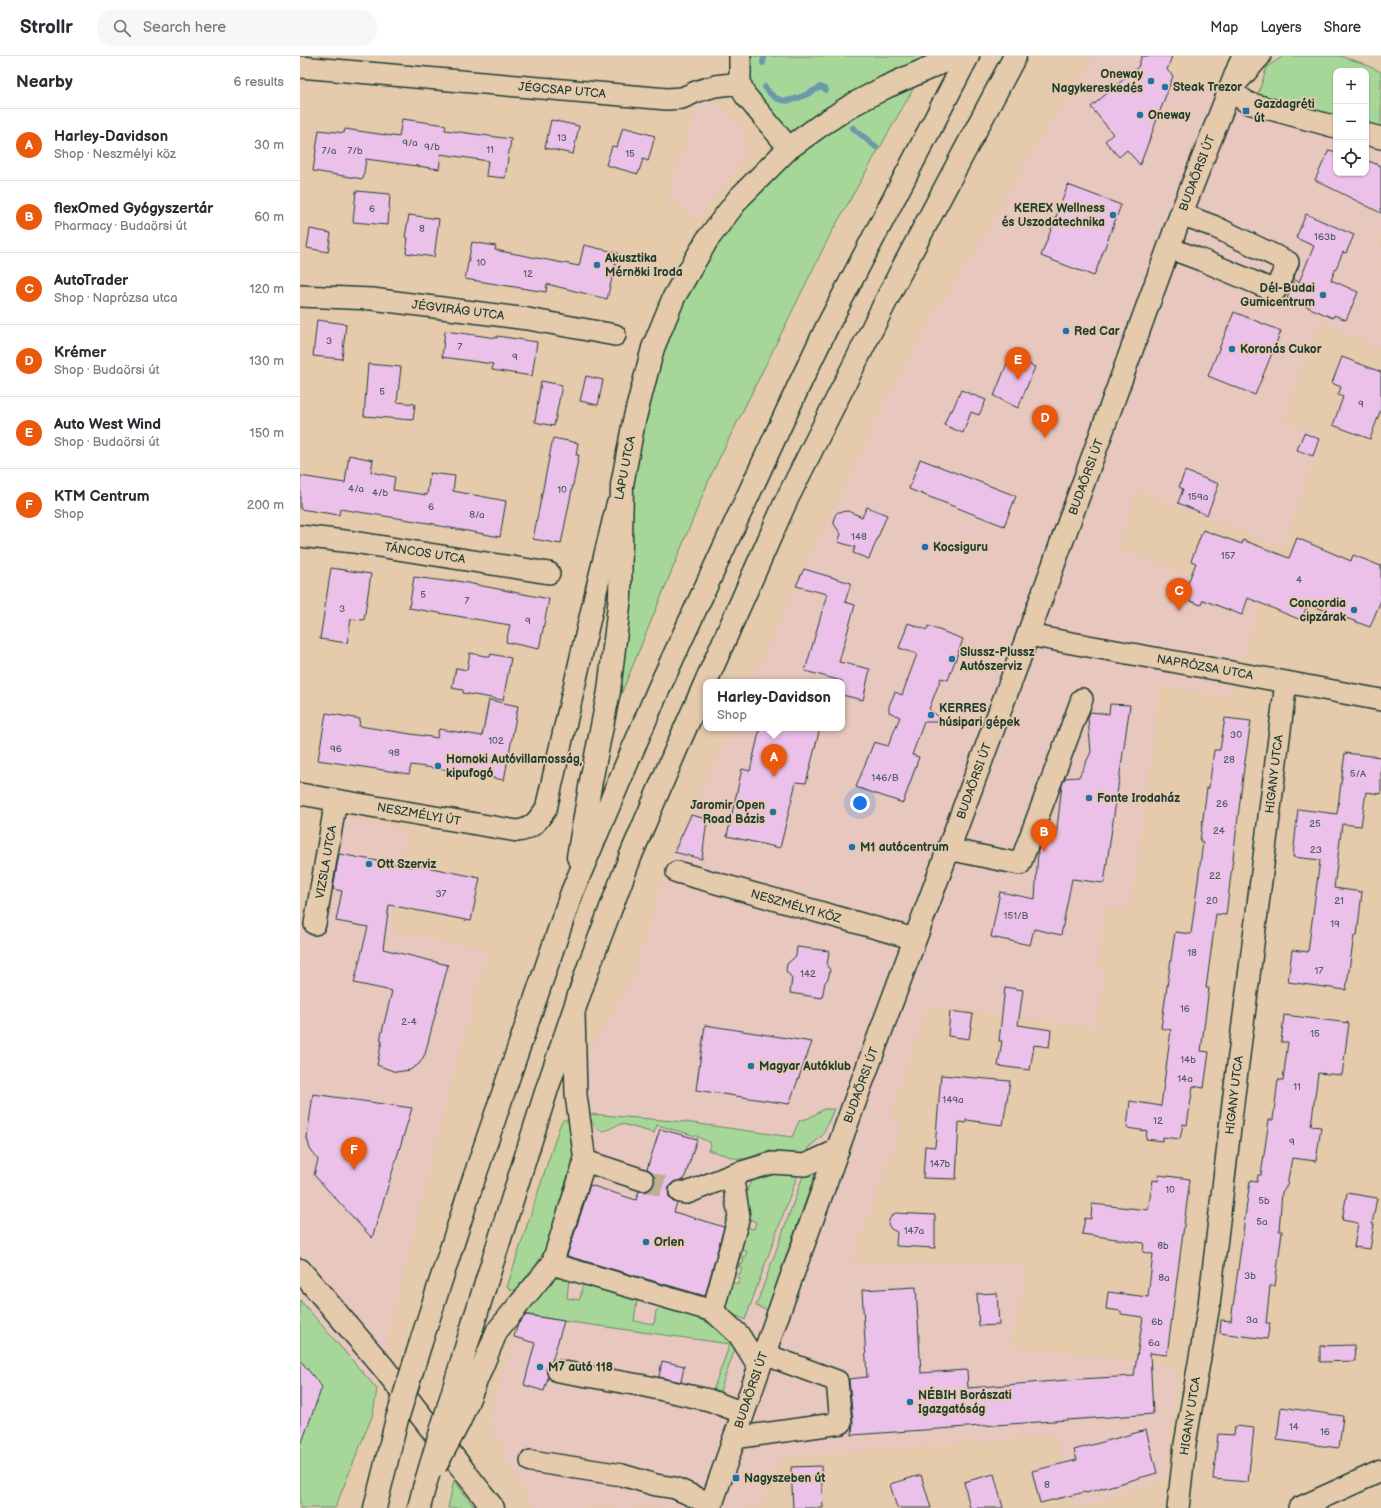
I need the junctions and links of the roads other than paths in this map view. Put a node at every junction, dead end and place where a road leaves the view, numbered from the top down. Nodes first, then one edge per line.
1 (740, 56) edge
2 (956, 56) edge
3 (968, 56) edge
4 (1015, 56) edge
5 (1247, 57) edge
6 (300, 67) edge
7 (740, 82) junction
8 (1230, 90) junction
9 (1333, 125) edge
10 (1369, 135) edge
11 (1381, 138) edge
12 (789, 148) junction
13 (1181, 214) junction
14 (1168, 248) junction
15 (300, 296) edge
16 (615, 335) dead end
17 (622, 486) junction
18 (300, 536) edge
19 (549, 573) dead end
20 (1028, 635) junction
21 (707, 679) edge
22 (1286, 682) junction
23 (703, 688) edge
24 (1082, 699) dead end
25 (1381, 700) edge
26 (300, 794) edge
27 (336, 800) junction
28 (536, 823) joint
29 (948, 849) junction
30 (677, 872) dead end
31 (572, 892) junction
32 (315, 924) dead end
33 (915, 939) junction
34 (574, 1010) junction
35 (838, 1150) junction
36 (585, 1161) junction
37 (732, 1175) junction
38 (643, 1180) tunnel mouth
39 (680, 1192) tunnel mouth
40 (552, 1264) junction
41 (300, 1270) edge
42 (713, 1311) junction
43 (761, 1360) junction
44 (558, 1371) dead end
45 (744, 1414) junction
46 (734, 1438) junction
47 (531, 1461) dead end
48 (1381, 1471) edge
49 (421, 1498) edge
50 (711, 1506) edge
51 (375, 1508) edge
52 (493, 1508) edge
53 (1178, 1508) edge
54 (1300, 1508) edge

1 - 7 street
2 - 12 main road, LAPU UTCA
3 - 31 main road
4 - 21 main road
5 - 8 main road, BUDAÖRSI ÚT
6 - 7 street, JÉGCSAP UTCA
7 - 12 street
8 - 9 street
8 - 13 main road, BUDAÖRSI ÚT
10 - 11 street
12 - 17 main road, LAPU UTCA
13 - 14 main road, BUDAÖRSI ÚT
13 - 14 street
14 - 20 main road, BUDAÖRSI ÚT
15 - 16 street, JÉGVIRÁG UTCA
17 - 28 street, LAPU UTCA
17 - 31 main road
18 - 19 street, TÁNCOS UTCA
20 - 22 street, NAPRÓZSA UTCA
20 - 29 main road, BUDAÖRSI ÚT
22 - 25 street, NAPRÓZSA UTCA
22 - 53 street, HIGANY UTCA
23 - 34 main road
24 - 29 street
26 - 27 street, NESZMÉLYI ÚT
27 - 28 street, NESZMÉLYI ÚT
27 - 32 street, VIZSLA UTCA
29 - 33 main road, BUDAÖRSI ÚT
30 - 33 street, NESZMÉLYI KÖZ
31 - 51 main road, bridge
33 - 35 main road, BUDAÖRSI ÚT
34 - 36 street
34 - 49 main road, bridge
35 - 37 street
35 - 43 main road, BUDAÖRSI ÚT
36 - 38 street
36 - 40 street
37 - 39 street
37 - 42 street
40 - 42 street
40 - 49 street, bridge
41 - 52 main road
42 - 43 street
43 - 45 main road, BUDAÖRSI ÚT
43 - 46 street
44 - 45 street
45 - 46 main road, BUDAÖRSI ÚT
46 - 50 main road, BUDAÖRSI ÚT
47 - 50 street
48 - 54 street

